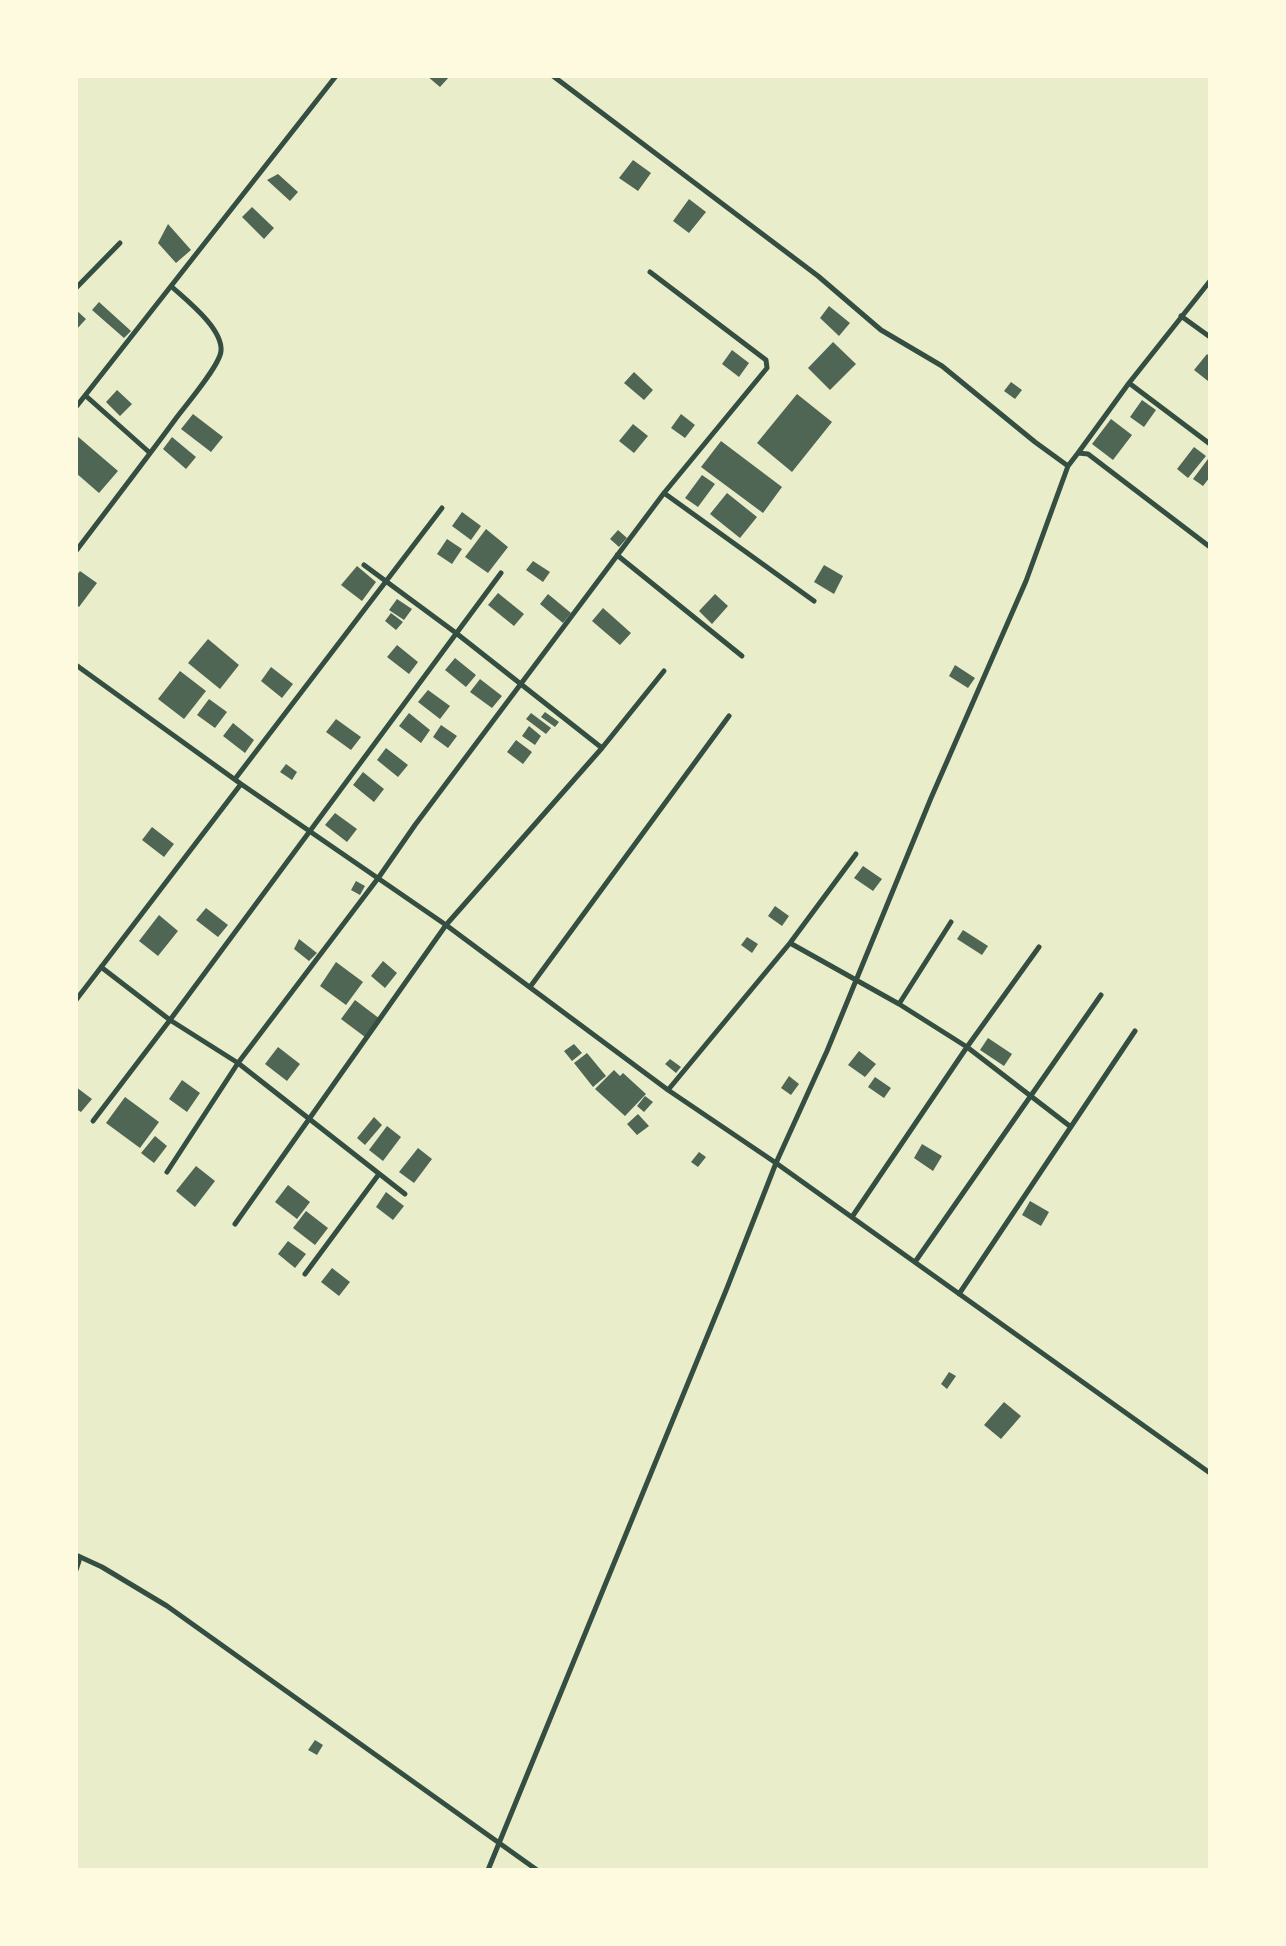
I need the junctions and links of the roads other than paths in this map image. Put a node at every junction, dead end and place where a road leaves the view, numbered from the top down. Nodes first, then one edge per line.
1 (336, 76) edge
2 (553, 76) edge
3 (120, 243) dead end
4 (650, 272) dead end
5 (1210, 281) edge
6 (171, 286) junction
7 (76, 288) edge
8 (1181, 316) junction
9 (1210, 337) edge
10 (1129, 383) junction
11 (86, 396) junction
12 (76, 407) edge
13 (1210, 444) edge
14 (150, 453) junction
15 (1078, 453) junction
16 (1068, 466) junction
17 (664, 493) junction
18 (442, 508) dead end
19 (1209, 545) edge
20 (76, 550) edge
21 (618, 555) junction
22 (364, 565) dead end
23 (501, 572) dead end
24 (385, 581) junction
25 (814, 601) dead end
26 (456, 633) junction
27 (742, 656) dead end
28 (76, 665) edge
29 (664, 671) dead end
30 (520, 684) junction
31 (729, 716) dead end
32 (602, 748) junction
33 (235, 779) junction
34 (241, 784) junction
35 (310, 830) junction
36 (856, 854) dead end
37 (379, 878) junction
38 (951, 922) dead end
39 (446, 925) junction
40 (790, 943) junction
41 (1040, 947) dead end
42 (101, 967) junction
43 (856, 980) junction
44 (530, 988) junction
45 (1101, 995) dead end
46 (76, 1000) edge
47 (899, 1004) junction
48 (170, 1020) junction
49 (1135, 1031) dead end
50 (967, 1047) junction
51 (238, 1063) junction
52 (668, 1090) junction
53 (1032, 1096) junction
54 (310, 1118) junction
55 (93, 1122) dead end
56 (1071, 1127) junction
57 (776, 1163) junction
58 (167, 1172) dead end
59 (379, 1174) junction
60 (405, 1194) dead end
61 (852, 1217) junction
62 (235, 1224) dead end
63 (915, 1262) junction
64 (305, 1274) dead end
65 (959, 1294) junction
66 (1210, 1473) edge
67 (76, 1555) edge
68 (76, 1570) edge
69 (499, 1843) junction
70 (488, 1870) edge
71 (537, 1870) edge

1 - 6 street
2 - 16 street
3 - 7 street
4 - 17 street
5 - 8 street
6 - 11 street
6 - 14 street
8 - 9 street
8 - 10 street
10 - 13 street
10 - 15 street
11 - 12 street
11 - 14 street
14 - 20 street
15 - 16 street
15 - 19 street
16 - 43 street
17 - 21 street
17 - 25 street
18 - 24 street
21 - 27 street
21 - 30 street
22 - 24 street
23 - 26 street
24 - 26 street
24 - 33 street
26 - 30 street
26 - 35 street
28 - 33 street
29 - 32 street
30 - 32 street
30 - 37 street
31 - 44 street
32 - 39 street
33 - 34 street
34 - 35 street
34 - 42 street
35 - 37 street
35 - 48 street
36 - 40 street
37 - 39 street
37 - 51 street
38 - 47 street
39 - 44 street
39 - 54 street
40 - 43 street
40 - 52 street
41 - 50 street
42 - 46 street
42 - 48 street
43 - 47 street
43 - 57 street
44 - 52 street
45 - 53 street
47 - 50 street
48 - 51 street
48 - 55 street
49 - 56 street
50 - 53 street
50 - 61 street
51 - 54 street
51 - 58 street
52 - 57 street
53 - 56 street
53 - 63 street
54 - 59 street
54 - 62 street
56 - 65 street
57 - 61 street
57 - 69 street
59 - 60 street
59 - 64 street
61 - 63 street
63 - 65 street
65 - 66 street
67 - 68 street
67 - 69 street
69 - 70 street
69 - 71 street

